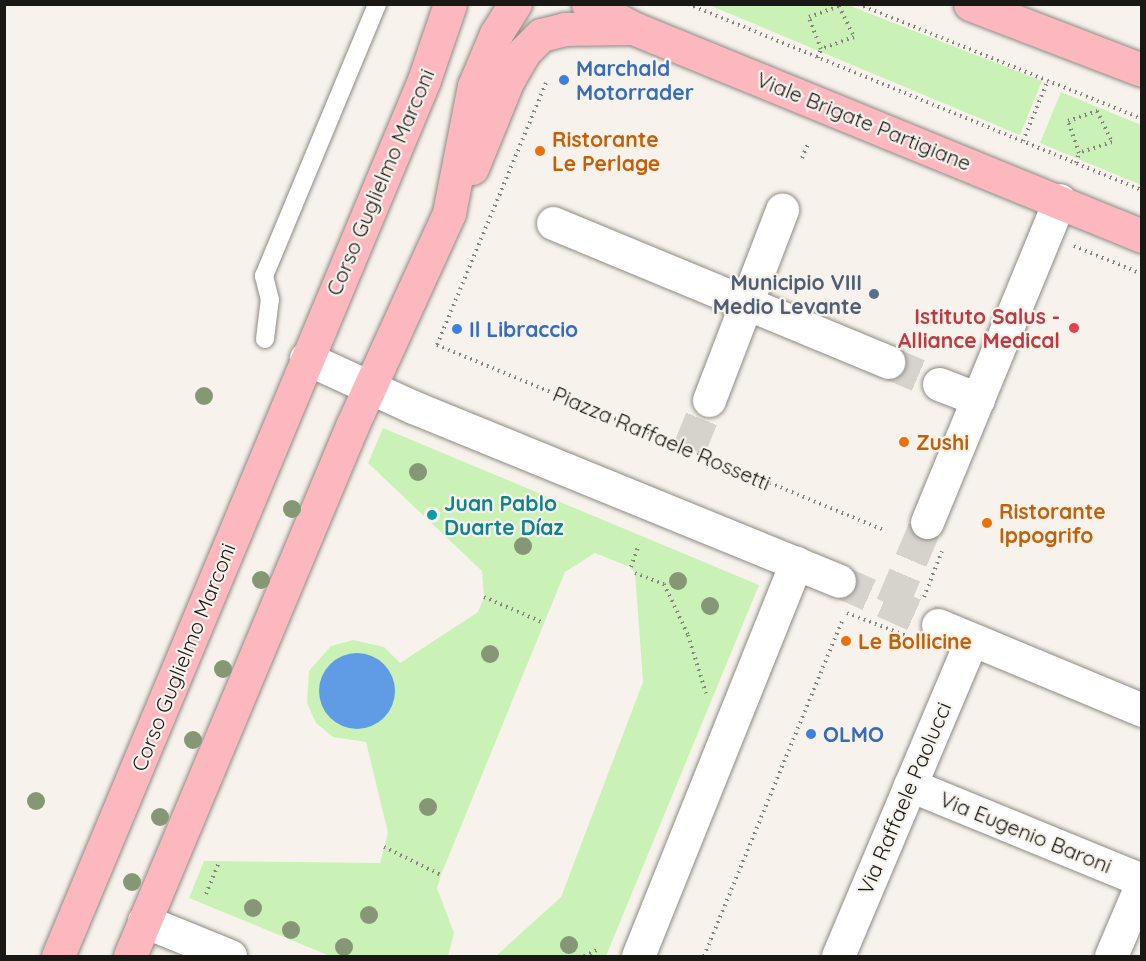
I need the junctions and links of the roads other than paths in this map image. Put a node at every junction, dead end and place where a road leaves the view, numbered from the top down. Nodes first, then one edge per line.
1 (377, 4) edge
2 (450, 4) edge
3 (515, 4) edge
4 (588, 4) edge
5 (972, 5) edge
6 (633, 28) junction
7 (1142, 70) edge
8 (1060, 200) junction
9 (782, 210) dead end
10 (449, 213) junction
11 (553, 223) dead end
12 (1142, 236) edge
13 (746, 303) junction
14 (265, 339) dead end
15 (306, 358) junction
16 (888, 362) tunnel mouth
17 (939, 384) tunnel mouth
18 (370, 386) junction
19 (978, 399) junction
20 (709, 400) tunnel mouth
21 (927, 522) tunnel mouth
22 (796, 562) junction
23 (840, 581) tunnel mouth
24 (938, 625) tunnel mouth
25 (971, 640) junction
26 (1142, 710) edge
27 (910, 785) junction
28 (1142, 882) edge
29 (144, 921) junction
30 (58, 957) edge
31 (130, 957) edge
32 (230, 957) edge
33 (638, 957) edge
34 (838, 957) edge
35 (1111, 957) edge

1 - 14 lane
2 - 15 main road, Corso Guglielmo Marconi
3 - 10 main road
4 - 6 main road, Viale Brigate Partigiane
5 - 7 main road
6 - 8 main road, Viale Brigate Partigiane
6 - 10 main road
8 - 12 main road, Viale Brigate Partigiane
8 - 19 street
9 - 13 street
10 - 18 main road
11 - 13 street
13 - 16 street
13 - 20 street
15 - 18 street
15 - 30 main road, Corso Guglielmo Marconi
17 - 19 street
18 - 22 street
18 - 29 main road
19 - 21 street
22 - 23 street
22 - 33 street
24 - 25 street
25 - 26 street
25 - 27 street, Via Raffaele Paolucci
27 - 28 street, Via Eugenio Baroni
27 - 34 street, Via Raffaele Paolucci
28 - 35 street
29 - 31 main road
29 - 32 street

